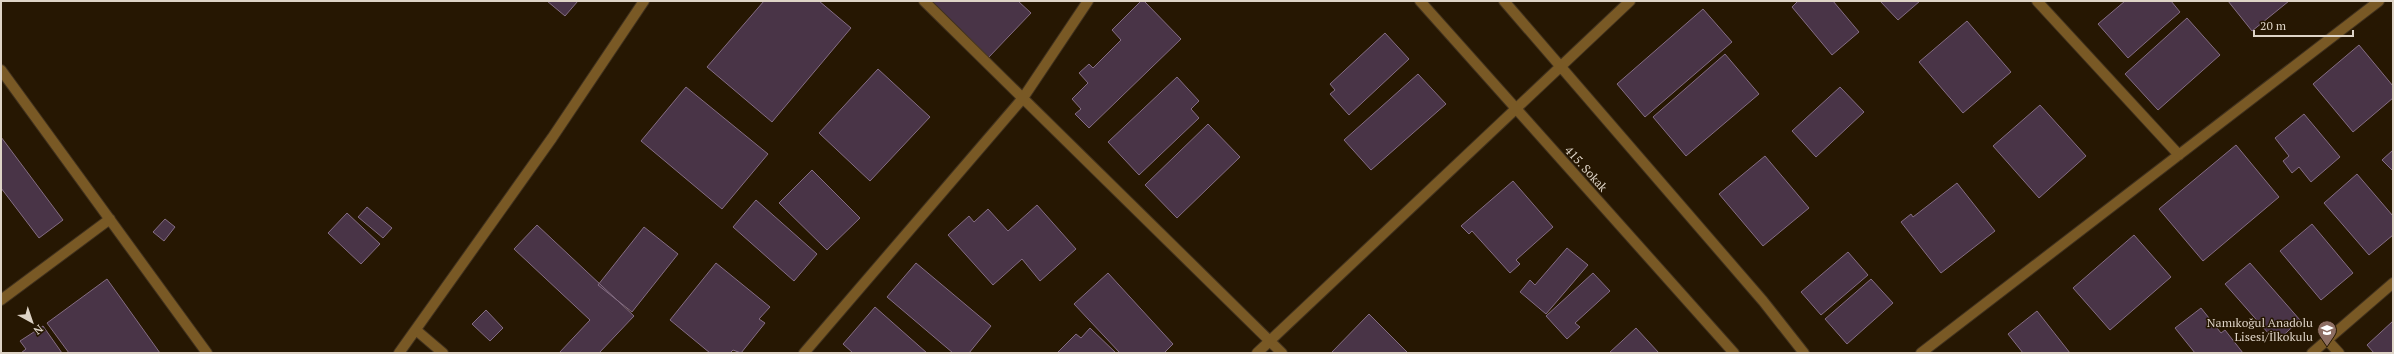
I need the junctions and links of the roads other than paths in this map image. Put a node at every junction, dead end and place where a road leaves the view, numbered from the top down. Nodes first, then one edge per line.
1 (644, 1) edge
2 (924, 1) edge
3 (1088, 1) edge
4 (1420, 1) edge
5 (1504, 1) edge
6 (1630, 1) edge
7 (2038, 1) edge
8 (2379, 1) edge
9 (1560, 66) junction
10 (1, 70) edge
11 (1024, 98) junction
12 (1515, 108) junction
13 (2179, 155) junction
14 (110, 219) junction
15 (2393, 283) edge
16 (1, 300) edge
17 (416, 330) junction
18 (2328, 340) junction
19 (1270, 341) junction
20 (207, 353) edge
21 (399, 353) edge
22 (443, 353) edge
23 (804, 353) edge
24 (1257, 353) edge
25 (1282, 353) edge
26 (1734, 353) edge
27 (1804, 353) edge
28 (1921, 353) edge
29 (2312, 353) edge
30 (2339, 353) edge

1 - 17 street
2 - 11 street
3 - 11 street
4 - 12 street, 415. Sokak
5 - 9 street
6 - 9 street
7 - 13 street
8 - 13 street
9 - 12 street
9 - 27 street
10 - 14 street
11 - 19 street
11 - 23 street
12 - 19 street
12 - 26 street, 415. Sokak
13 - 28 street
14 - 16 street
14 - 20 street
15 - 18 street
17 - 21 street
17 - 22 street
18 - 29 street
18 - 30 street
19 - 24 street
19 - 25 street

